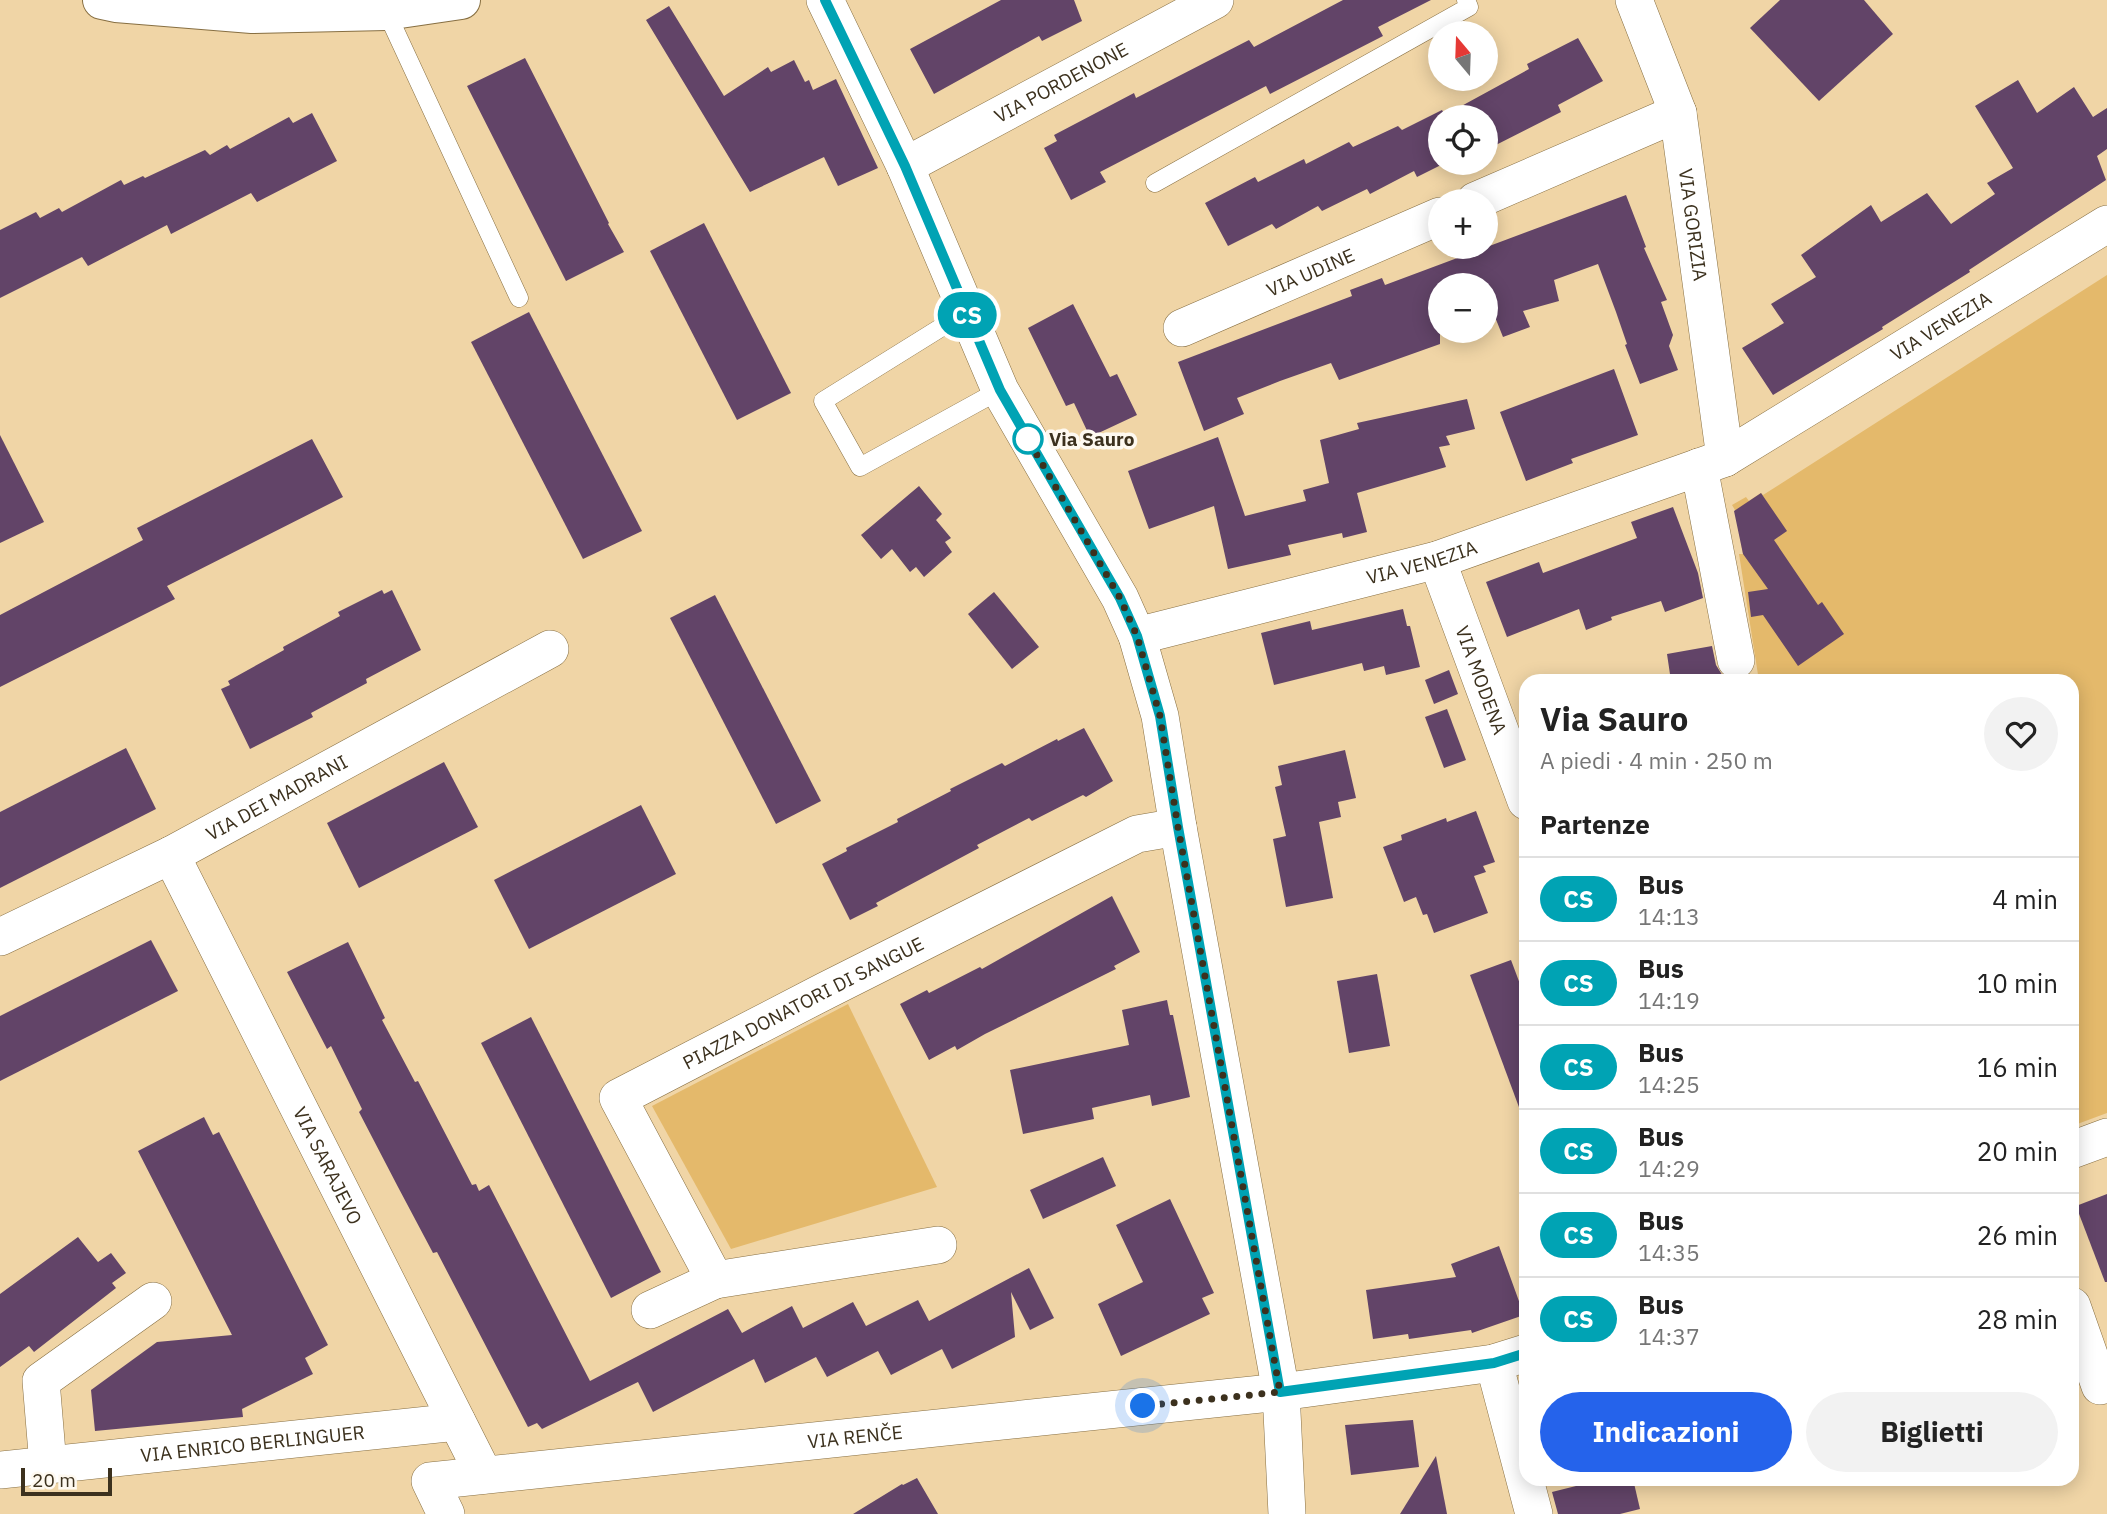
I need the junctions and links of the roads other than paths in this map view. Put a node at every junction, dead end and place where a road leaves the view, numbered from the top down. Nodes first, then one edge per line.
1 (102, 0) edge
2 (461, 0) edge
3 (825, 0) edge
4 (1215, 0) edge
5 (1466, 0) edge
6 (1634, 0) edge
7 (386, 11) junction
8 (1678, 113) junction
9 (905, 166) junction
10 (1155, 183) dead end
11 (1498, 191) edge
12 (1428, 221) edge
13 (2107, 224) edge
14 (519, 298) dead end
15 (965, 312) junction
16 (1182, 328) dead end
17 (1000, 390) junction
18 (1712, 462) junction
19 (1437, 560) junction
20 (1137, 636) junction
21 (550, 649) dead end
22 (1736, 660) dead end
23 (1519, 782) edge
24 (1178, 827) junction
25 (171, 855) junction
26 (0, 937) edge
27 (2107, 1137) edge
28 (2079, 1147) edge
29 (938, 1245) dead end
30 (715, 1280) junction
31 (153, 1301) dead end
32 (650, 1310) dead end
33 (2079, 1326) edge
34 (1510, 1358) edge
35 (2100, 1386) dead end
36 (1280, 1392) junction
37 (1519, 1416) edge
38 (457, 1422) junction
39 (48, 1465) junction
40 (0, 1470) edge
41 (484, 1475) junction
42 (1530, 1486) edge
43 (446, 1514) edge
44 (1287, 1514) edge
45 (1534, 1514) edge

1 - 7 street
2 - 7 street
3 - 9 street
4 - 9 street, VIA PORDENONE
5 - 10 lane
6 - 8 street, VIA GORIZIA
7 - 14 lane
8 - 11 street
8 - 18 street, VIA GORIZIA
9 - 15 street
12 - 16 street, VIA UDINE
13 - 18 street, VIA VENEZIA
15 - 17 street
15 - 17 lane
17 - 20 street
18 - 19 street, VIA VENEZIA
18 - 22 street
19 - 20 street, VIA VENEZIA
19 - 23 street, VIA MODENA
20 - 24 street
21 - 25 street, VIA DEI MADRANI
24 - 30 street, PIAZZA DONATORI DI SANGUE
24 - 36 street
25 - 26 street, VIA DEI MADRANI
25 - 38 street, VIA SARAJEVO
27 - 28 street
29 - 30 street
30 - 32 street
31 - 39 street
33 - 35 street
34 - 36 street, VIA RENČE
34 - 37 street
36 - 41 street, VIA RENČE
36 - 44 street
38 - 39 street, VIA ENRICO BERLINGUER
38 - 41 street, VIA SARAJEVO
39 - 40 street, VIA ENRICO BERLINGUER
41 - 43 street, VIA RENČE
42 - 45 street

